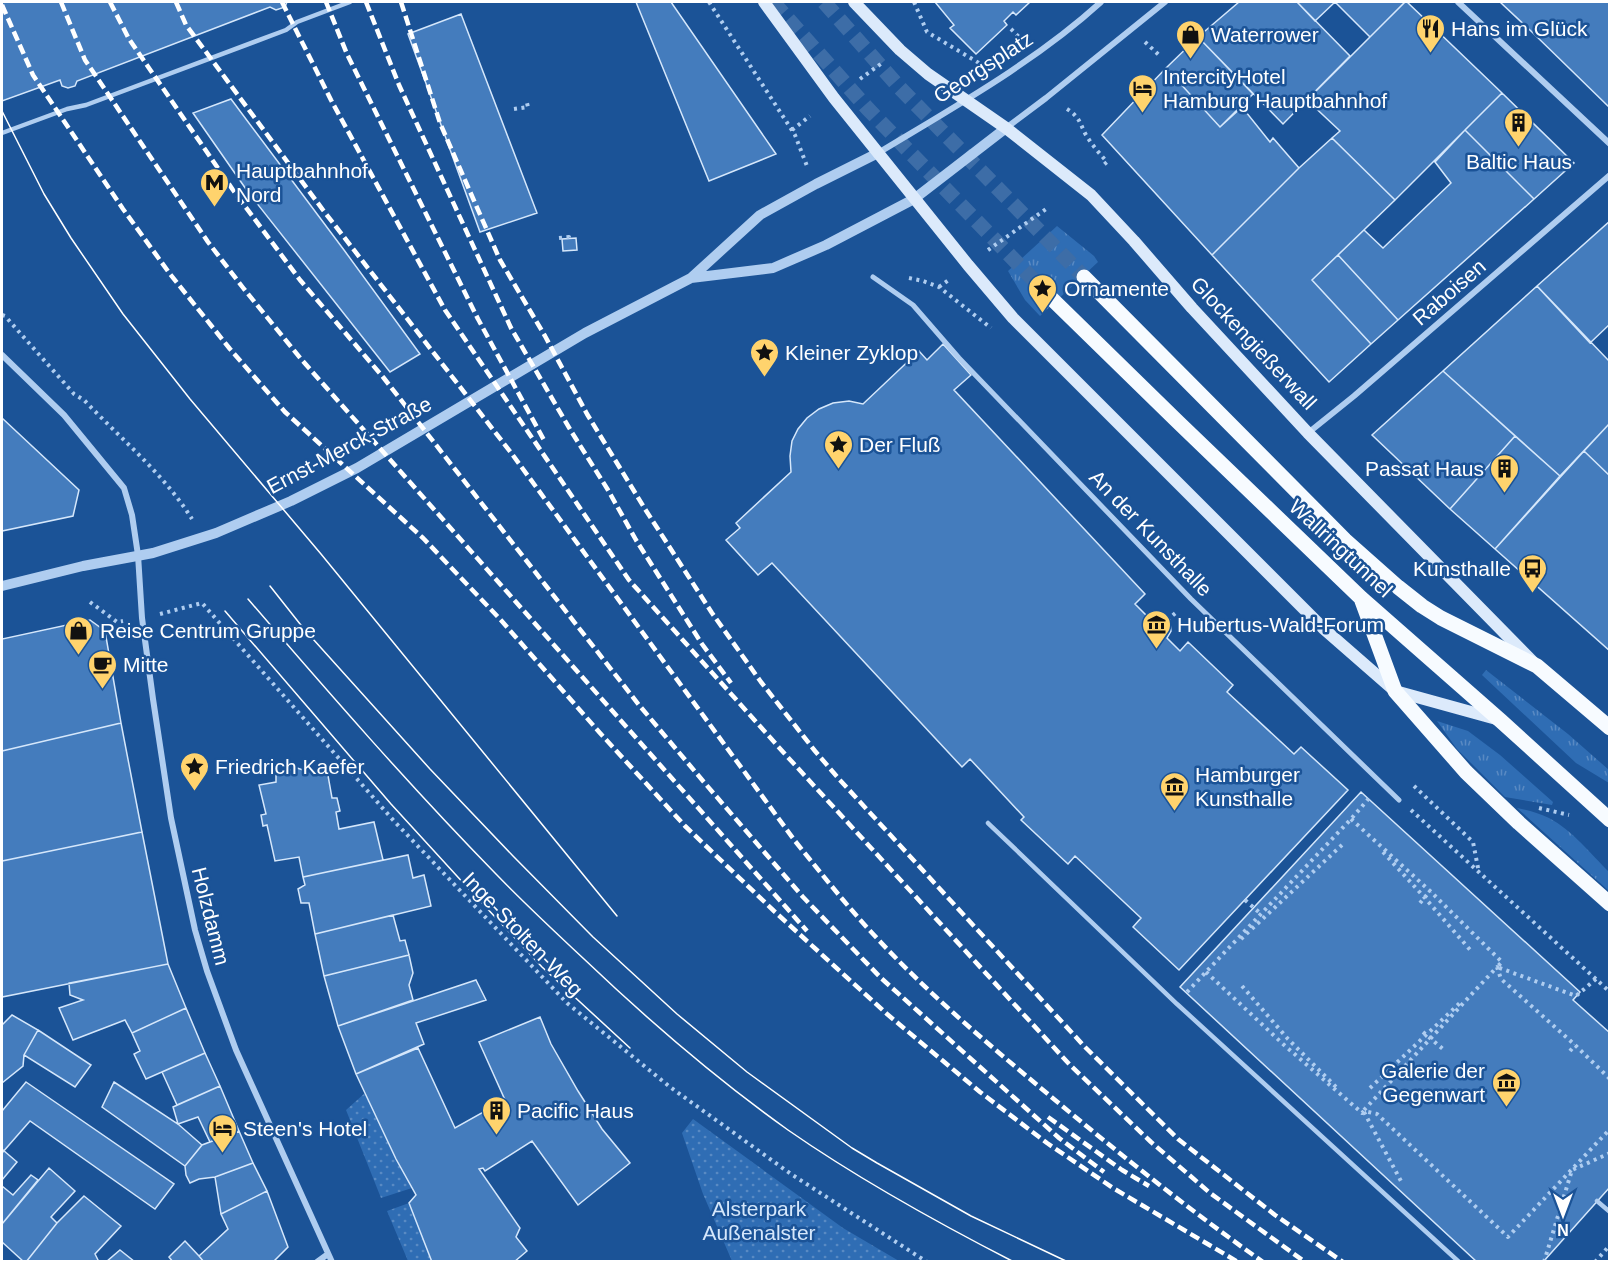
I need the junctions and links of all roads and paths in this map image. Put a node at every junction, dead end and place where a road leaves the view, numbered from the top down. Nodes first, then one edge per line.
1 (350, 2) edge
2 (709, 2) edge
3 (764, 2) edge
4 (854, 2) edge
5 (914, 2) edge
6 (1101, 2) edge
7 (1165, 2) edge
8 (1458, 2) edge
9 (1011, 29) dead end
10 (1019, 38) dead end
11 (1145, 42) dead end
12 (1152, 48) junction
13 (1147, 53) dead end
14 (1160, 55) dead end
15 (883, 63) dead end
16 (984, 66) dead end
17 (860, 79) dead end
18 (964, 100) junction
19 (527, 104) dead end
20 (514, 109) dead end
21 (1067, 109) dead end
22 (810, 116) dead end
23 (1006, 128) junction
24 (792, 130) junction
25 (2, 133) edge
26 (1610, 144) edge
27 (878, 153) junction
28 (807, 167) dead end
29 (1101, 167) dead end
30 (1610, 175) edge
31 (914, 199) junction
32 (1046, 208) dead end
33 (559, 238) dead end
34 (569, 239) dead end
35 (988, 250) dead end
36 (873, 277) joint
37 (1084, 277) tunnel mouth
38 (691, 278) junction
39 (951, 279) dead end
40 (939, 287) junction
41 (1051, 298) tunnel mouth
42 (2, 315) edge
43 (992, 330) dead end
44 (2, 355) edge
45 (1308, 433) junction
46 (203, 537) junction
47 (138, 555) junction
48 (2, 586) edge
49 (1361, 598) junction
50 (90, 602) dead end
51 (142, 618) junction
52 (1537, 666) junction
53 (1395, 692) junction
54 (1501, 721) junction
55 (1610, 728) edge
56 (1382, 783) junction
57 (1494, 798) junction
58 (1399, 800) joint
59 (1571, 815) dead end
60 (1351, 819) junction
61 (1610, 820) edge
62 (988, 823) dead end
63 (1367, 834) junction
64 (1343, 844) dead end
65 (1430, 891) junction
66 (1279, 896) junction
67 (1425, 898) junction
68 (1245, 900) dead end
69 (1285, 902) junction
70 (1420, 903) dead end
71 (1610, 904) edge
72 (1261, 914) junction
73 (1472, 952) dead end
74 (1216, 962) junction
75 (1497, 967) junction
76 (1206, 972) junction
77 (1486, 978) junction
78 (1596, 979) junction
79 (1242, 986) dead end
80 (1610, 992) edge
81 (1177, 1004) junction
82 (1425, 1033) junction
83 (1293, 1034) dead end
84 (1288, 1039) junction
85 (1431, 1039) junction
86 (1283, 1044) junction
87 (1575, 1046) junction
88 (1444, 1050) dead end
89 (1570, 1051) dead end
90 (1610, 1079) edge
91 (1370, 1088) dead end
92 (1363, 1112) junction
93 (1610, 1129) edge
94 (1610, 1153) edge
95 (1572, 1170) junction
96 (1398, 1187) dead end
97 (1597, 1201) dead end
98 (1610, 1212) edge
99 (1610, 1245) edge
100 (328, 1254) junction
101 (317, 1262) edge
102 (332, 1262) edge
103 (927, 1262) edge
104 (1459, 1262) edge
105 (1544, 1262) edge
106 (1595, 1262) edge

1 - 25 lane
2 - 24 path
3 - 27 main road
4 - 18 main road, Glockengießerwall
5 - 16 path
6 - 18 street, Georgsplatz
7 - 23 street
8 - 26 street
9 - 10 path
11 - 12 path
12 - 13 path
12 - 14 path
15 - 17 path
18 - 23 main road, Glockengießerwall
18 - 27 street, Georgsplatz
19 - 20 path
21 - 29 path
22 - 24 path
23 - 31 street, Ernst-Merck-Straße
23 - 45 main road, Glockengießerwall
24 - 28 path
27 - 31 main road
27 - 38 street, Ernst-Merck-Straße
30 - 45 street, Raboisen
31 - 38 street, Ernst-Merck-Straße
31 - 53 main road
32 - 35 path
33 - 34 path
36 - 40 path
36 - 56 street, An der Kunsthalle
37 - 52 main road, Wallringtunnel
38 - 46 street, Ernst-Merck-Straße
39 - 40 path
40 - 43 path
41 - 49 main road, Wallringtunnel
42 - 46 path
44 - 47 street, Holzdamm
45 - 52 main road, Glockengießerwall
46 - 47 street, Ernst-Merck-Straße
47 - 48 street, Ernst-Merck-Straße
47 - 51 street, Holzdamm
49 - 53 main road
49 - 54 main road, Wallringtunnel
50 - 51 path
51 - 100 street, Holzdamm
51 - 103 path, Inge-Stolten-Weg
52 - 55 main road, Glockengießerwall
53 - 54 main road
53 - 57 main road
54 - 61 main road, Wallringtunnel
56 - 58 street, An der Kunsthalle
56 - 60 path
57 - 59 path
57 - 71 main road
58 - 78 path
60 - 63 path
60 - 66 path
62 - 81 lane
63 - 65 path
63 - 67 path
64 - 69 path
65 - 67 path
65 - 75 path
66 - 69 path
66 - 72 path
67 - 70 path
67 - 73 path
68 - 72 path
69 - 74 path
72 - 74 path
74 - 76 path
75 - 77 path
75 - 78 path
75 - 87 path
76 - 81 path
76 - 86 path
77 - 82 path
77 - 85 path
78 - 80 path
79 - 84 path
81 - 104 lane
82 - 85 path
82 - 91 path
83 - 84 path
84 - 86 path
84 - 92 path
85 - 88 path
85 - 92 path
86 - 92 path
87 - 89 path
87 - 90 path
92 - 95 path
92 - 96 path
93 - 95 path
94 - 95 path
95 - 105 path
97 - 98 lane
99 - 106 path
100 - 101 street
100 - 102 street, Holzdamm

